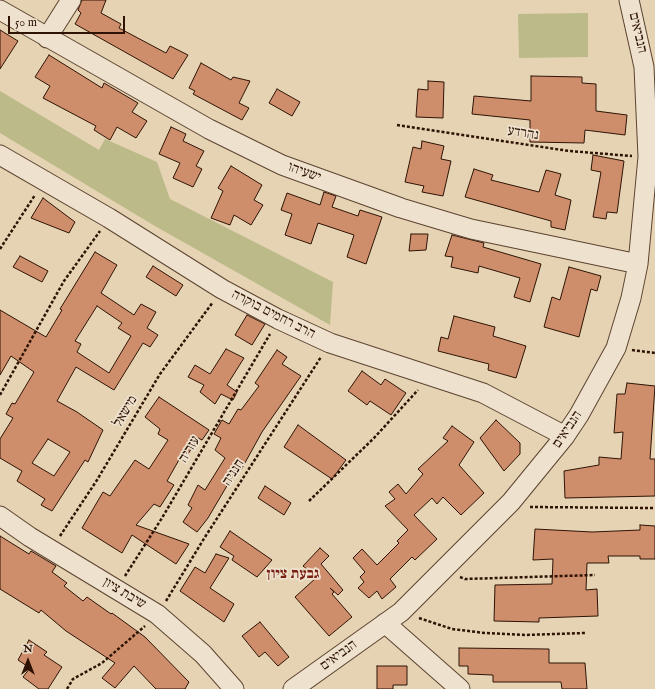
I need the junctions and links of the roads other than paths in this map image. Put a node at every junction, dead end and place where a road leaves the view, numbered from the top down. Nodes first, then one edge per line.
1 (70, 0) edge
2 (630, 0) edge
3 (0, 10) edge
4 (47, 38) junction
5 (650, 66) edge
6 (0, 155) edge
7 (638, 264) junction
8 (565, 436) junction
9 (0, 516) edge
10 (385, 623) junction
11 (234, 689) edge
12 (293, 689) edge
13 (460, 689) edge

1 - 4 street
2 - 5 street, הנביאים
3 - 4 street, ישעיהו
4 - 7 street, ישעיהו
5 - 7 street, הנביאים
6 - 8 street, הרב רחמים בוקרה
7 - 8 street, הנביאים
8 - 10 street, הנביאים
9 - 11 street, שיבת ציון
10 - 12 street, הנביאים
10 - 13 street

